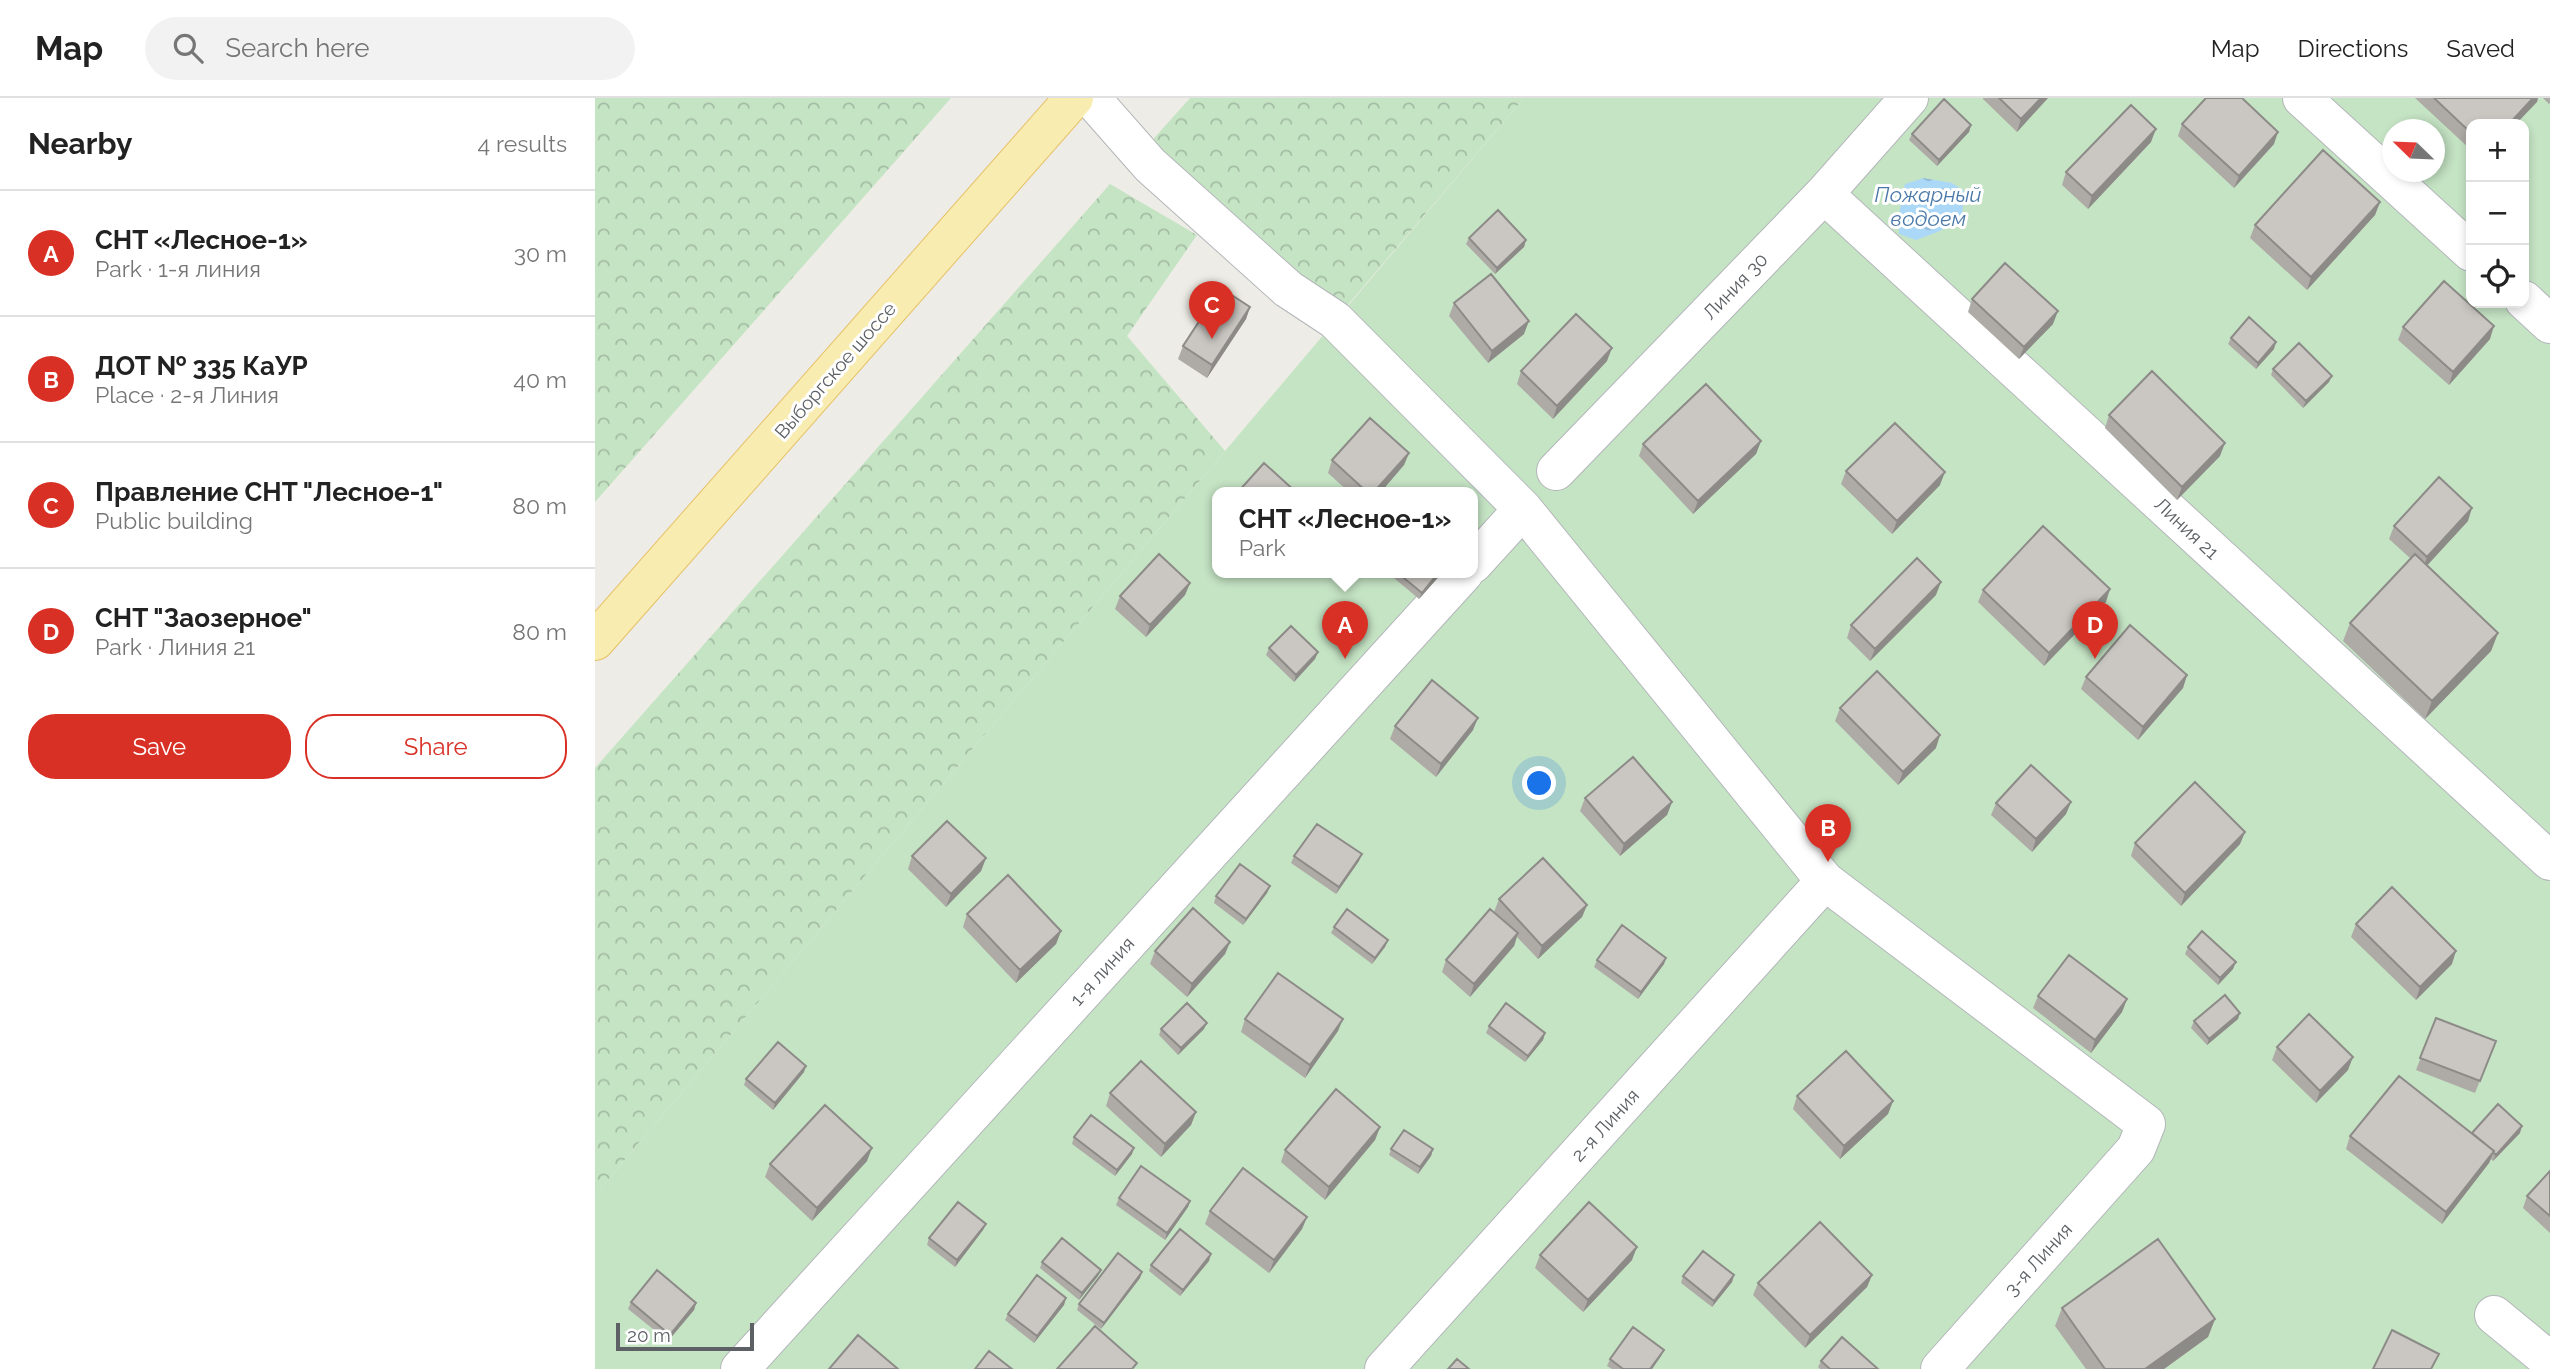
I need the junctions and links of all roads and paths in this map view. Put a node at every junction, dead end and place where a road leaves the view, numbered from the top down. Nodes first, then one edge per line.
1 (1074, 98) edge
2 (1091, 98) edge
3 (1909, 98) edge
4 (2302, 98) edge
5 (1824, 194) junction
6 (2466, 247) edge
7 (2529, 305) edge
8 (2550, 324) edge
9 (1556, 471) dead end
10 (1523, 509) junction
11 (1478, 558) edge
12 (1459, 578) edge
13 (595, 641) edge
14 (2550, 861) edge
15 (1825, 881) junction
16 (2494, 1315) dead end
17 (2550, 1362) edge
18 (740, 1369) edge
19 (1384, 1369) edge
20 (1940, 1369) edge

1 - 13 main road, Выборгское шоссе
2 - 10 street
3 - 5 street, Линия 30
4 - 6 street
5 - 9 street, Линия 30
5 - 14 street, Линия 21
7 - 8 street
10 - 11 street
10 - 15 street
12 - 18 street, 1-я линия
15 - 19 street, 2-я Линия
15 - 20 street, 3-я Линия
16 - 17 street

